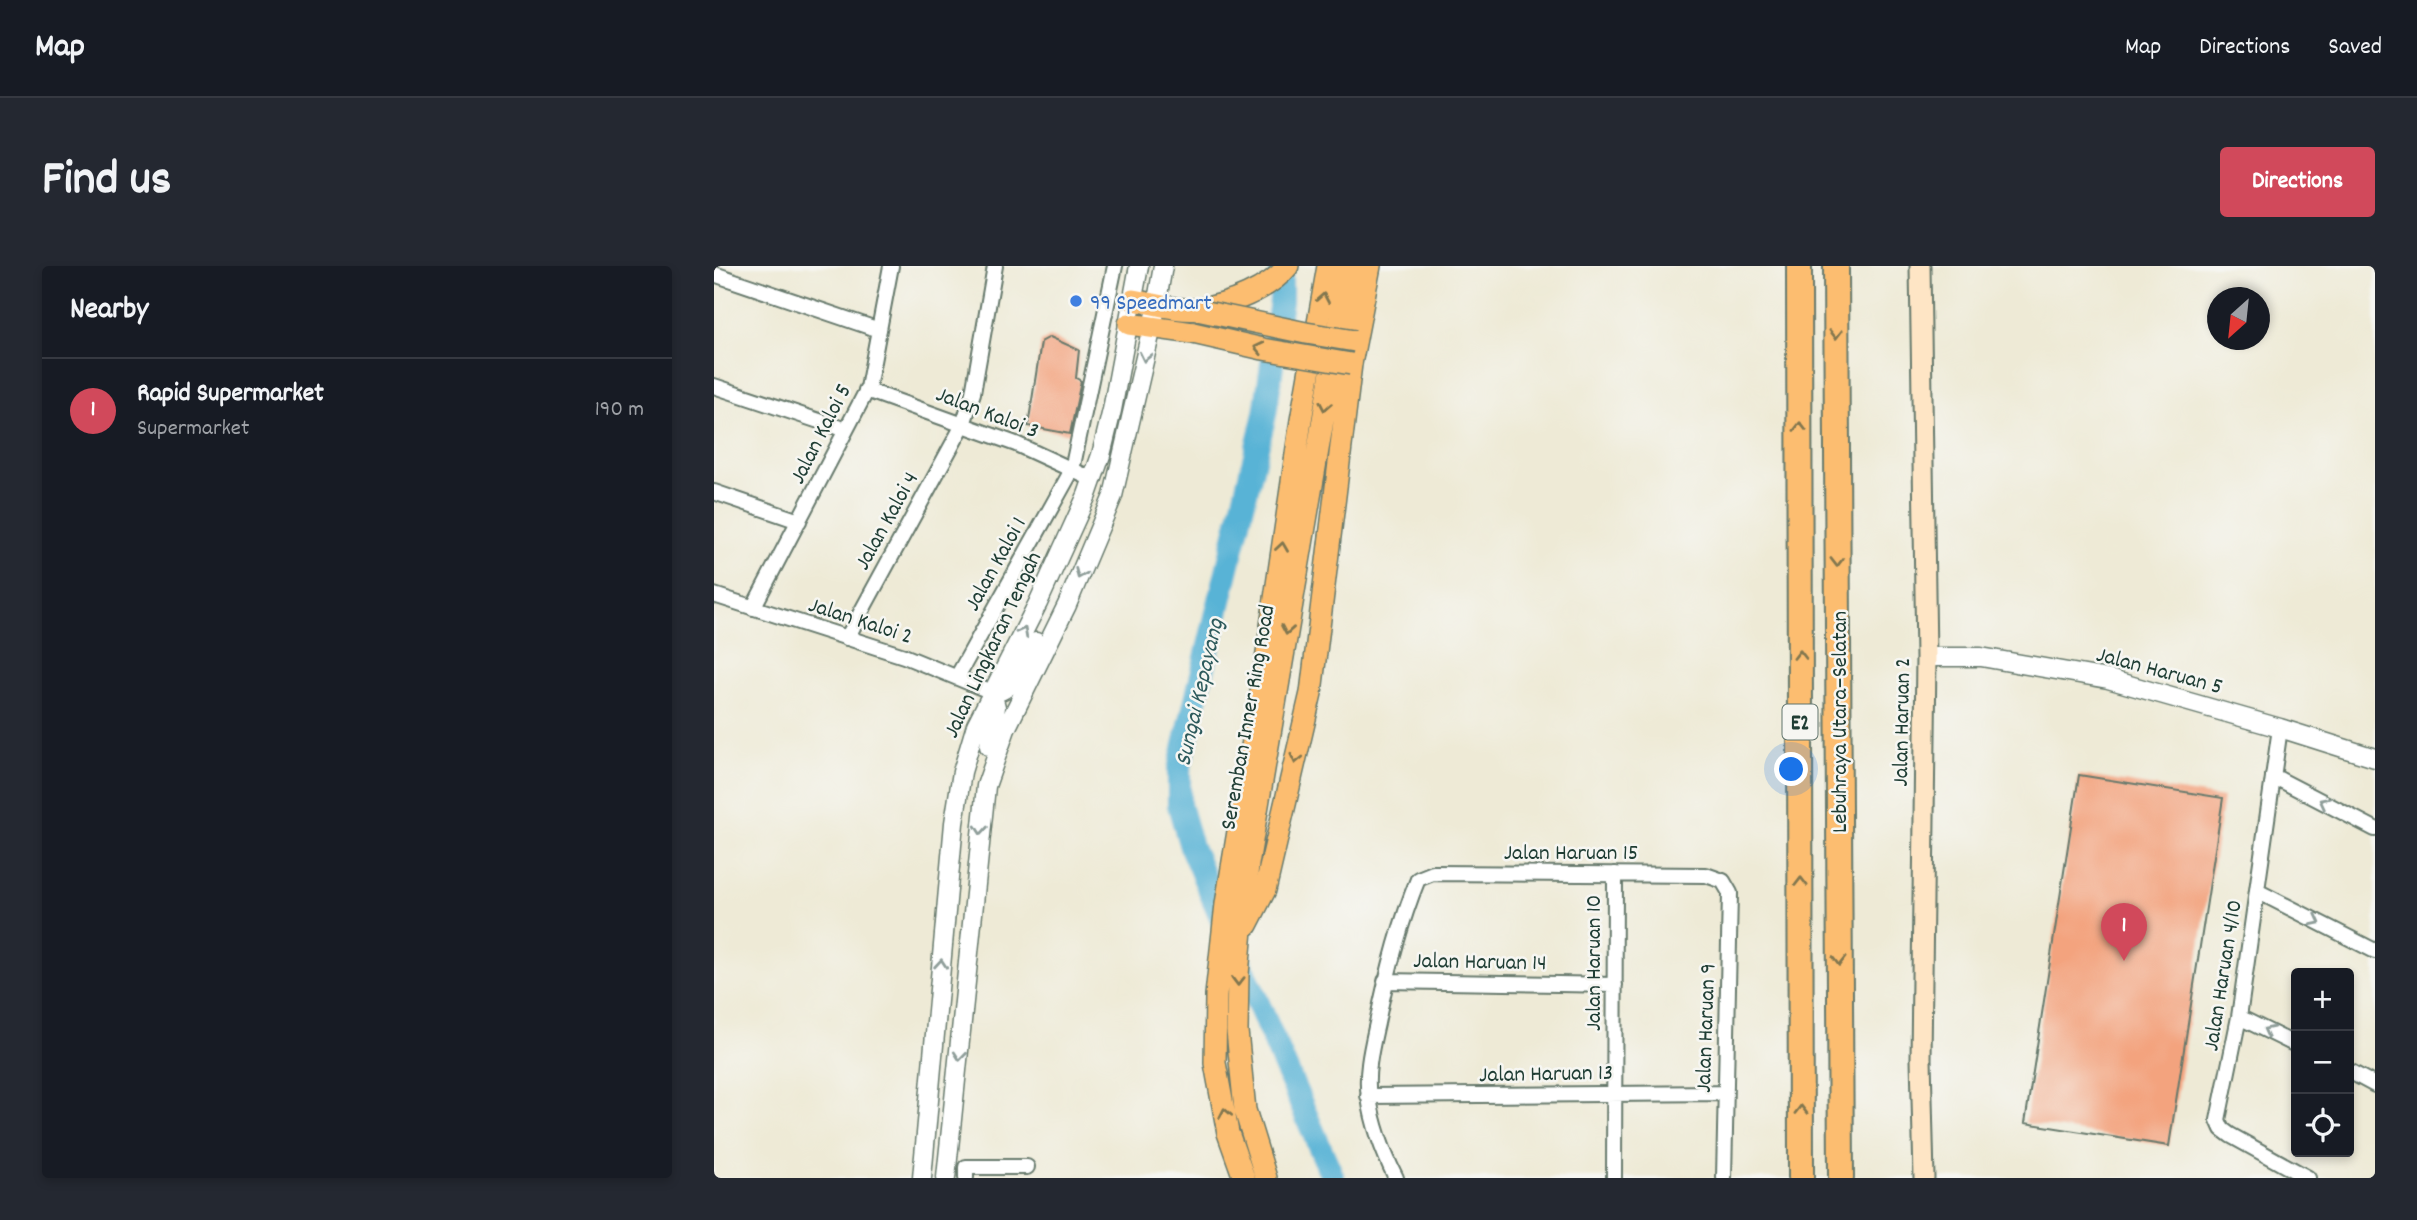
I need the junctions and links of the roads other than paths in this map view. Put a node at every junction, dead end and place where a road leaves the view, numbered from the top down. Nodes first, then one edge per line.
1 (891, 266) edge
2 (995, 266) edge
3 (1115, 266) edge
4 (1139, 266) edge
5 (1163, 266) edge
6 (1288, 266) edge
7 (1328, 266) edge
8 (1349, 266) edge
9 (1370, 266) edge
10 (1799, 266) edge
11 (1836, 266) edge
12 (1920, 266) edge
13 (714, 274) edge
14 (1133, 300) junction
15 (1157, 304) junction
16 (1197, 310) junction
17 (1129, 324) junction
18 (1152, 328) junction
19 (879, 330) junction
20 (1355, 341) junction
21 (1351, 364) junction
22 (714, 386) edge
23 (866, 390) junction
24 (963, 425) junction
25 (846, 430) junction
26 (1072, 470) junction
27 (1092, 479) junction
28 (714, 492) edge
29 (799, 521) junction
30 (714, 595) edge
31 (1067, 606) junction
32 (753, 608) junction
33 (847, 638) junction
34 (1926, 657) junction
35 (957, 677) junction
36 (992, 692) junction
37 (2280, 728) junction
38 (2375, 758) edge
39 (2273, 776) junction
40 (986, 786) junction
41 (2375, 829) edge
42 (1241, 860) junction
43 (1615, 874) junction
44 (1723, 881) joint
45 (2257, 891) junction
46 (1240, 938) junction
47 (2375, 951) edge
48 (1385, 981) junction
49 (1615, 985) junction
50 (2239, 1017) junction
51 (2291, 1043) edge
52 (2354, 1074) edge
53 (2375, 1085) edge
54 (1724, 1093) junction
55 (1614, 1094) junction
56 (1368, 1096) junction
57 (1027, 1167) dead end
58 (966, 1172) edge
59 (922, 1178) edge
60 (946, 1178) edge
61 (1244, 1178) edge
62 (1266, 1178) edge
63 (1396, 1178) edge
64 (1614, 1178) edge
65 (1724, 1178) edge
66 (1801, 1178) edge
67 (1841, 1178) edge
68 (1924, 1178) edge
69 (2308, 1178) edge

1 - 19 street, Jalan Kaloi 5
2 - 24 street, Jalan Kaloi 4
3 - 26 street, Jalan Kaloi 1
4 - 14 street, Jalan Lingkaran Tengah
5 - 15 street
6 - 16 main road
42 -> 7 main road, Seremban Inner Ring Road
8 -> 42 main road, Seremban Inner Ring Road
9 - 20 main road
66 -> 10 highway, Lebuhraya Utara–Selatan / E2
11 -> 67 highway, Lebuhraya Utara–Selatan / E2
12 - 34 main road, Jalan Haruan 2
13 - 19 street
14 - 15 main road
14 - 17 street, Jalan Lingkaran Tengah
15 - 16 main road
15 - 18 street
16 - 20 main road, bridge
17 - 18 main road
17 - 27 street, Jalan Lingkaran Tengah
21 -> 18 main road, bridge
18 -> 31 street
19 - 23 street, Jalan Kaloi 5
20 - 21 main road
21 -> 46 main road
22 - 25 street
23 - 24 street, Jalan Kaloi 3
23 - 25 street, Jalan Kaloi 5
24 - 26 street, Jalan Kaloi 3
24 - 33 street, Jalan Kaloi 4
25 - 29 street, Jalan Kaloi 5
26 - 27 street, Jalan Kaloi 3
26 - 35 street, Jalan Kaloi 1
36 -> 27 street, Jalan Lingkaran Tengah
28 - 29 street
29 - 32 street, Jalan Kaloi 5
30 - 32 street, Jalan Kaloi 2
31 - 36 street
31 - 40 street
32 - 33 street, Jalan Kaloi 2
33 - 35 street, Jalan Kaloi 2
34 - 37 street, Jalan Haruan 5
34 - 68 main road, Jalan Haruan 2
35 - 36 street, Jalan Kaloi 2
36 - 40 street
59 -> 36 street, Jalan Lingkaran Tengah
37 - 38 street, Jalan Haruan 5
37 - 39 street, Jalan Haruan 4/10
41 -> 39 street
39 - 45 street, Jalan Haruan 4/10
40 -> 60 street
42 - 46 main road, Seremban Inner Ring Road
61 -> 42 main road, Seremban Inner Ring Road
43 - 44 street, Jalan Haruan 15
43 - 48 street, Jalan Haruan 15
43 - 49 street, Jalan Haruan 10
44 - 54 street, Jalan Haruan 9
45 -> 47 street
45 - 50 street, Jalan Haruan 4/10
46 -> 62 main road, Seremban Inner Ring Road
48 - 49 street, Jalan Haruan 14
48 - 56 street
49 - 55 street, Jalan Haruan 10
51 -> 50 street
50 - 69 street, Jalan Haruan 4/10
52 - 53 street
54 - 55 street, Jalan Haruan 13
54 - 65 street, Jalan Haruan 9
55 - 56 street, Jalan Haruan 13
55 - 64 street, Jalan Haruan 10
56 - 63 street
57 - 58 street

